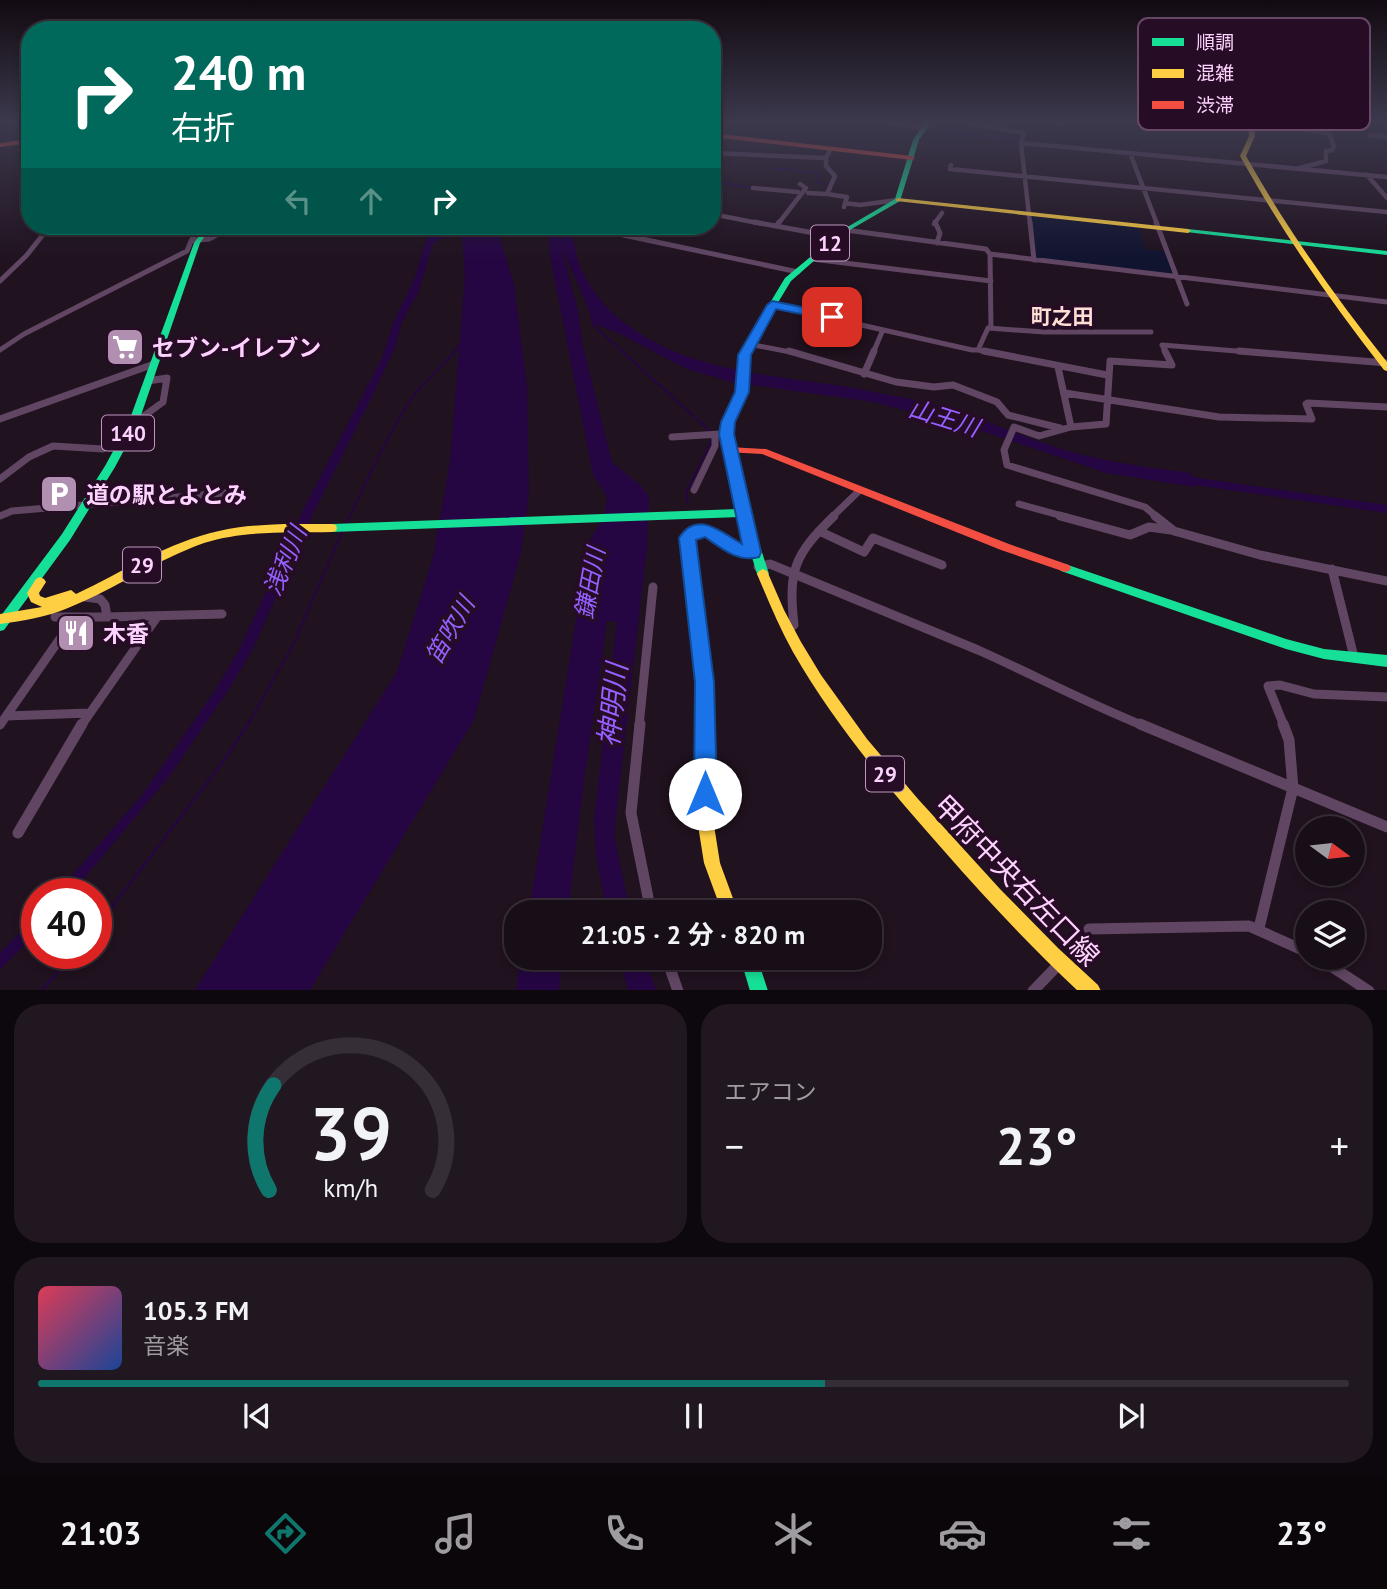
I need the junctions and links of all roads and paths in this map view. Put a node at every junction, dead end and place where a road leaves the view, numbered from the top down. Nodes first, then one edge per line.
1 (827, 167) edge
2 (909, 167) edge
3 (950, 167) edge
4 (1024, 167) edge
5 (1136, 167) edge
6 (1249, 167) edge
7 (1289, 167) edge
8 (1303, 167) edge
9 (1300, 168) junction
10 (1367, 175) junction
11 (1025, 176) junction
12 (1387, 177) edge
13 (800, 184) dead end
14 (753, 188) dead end
15 (1144, 188) junction
16 (798, 192) dead end
17 (808, 192) dead end
18 (827, 194) junction
19 (1387, 198) edge
20 (898, 200) junction
21 (1267, 200) junction
22 (1387, 212) edge
23 (942, 213) dead end
24 (1029, 214) junction
25 (721, 216) edge
26 (776, 226) junction
27 (1159, 229) junction
28 (841, 234) junction
29 (43, 235) edge
30 (195, 235) edge
31 (201, 235) edge
32 (217, 235) edge
33 (623, 235) edge
34 (195, 241) junction
35 (937, 243) junction
36 (1295, 243) junction
37 (1387, 253) edge
38 (990, 254) junction
39 (812, 259) junction
40 (1034, 260) junction
41 (798, 272) junction
42 (1178, 277) junction
43 (0, 281) edge
44 (991, 281) junction
45 (1329, 295) junction
46 (1387, 302) edge
47 (1187, 304) dead end
48 (772, 305) junction
49 (992, 328) junction
50 (882, 332) junction
51 (1152, 332) dead end
52 (749, 344) junction
53 (0, 350) edge
54 (978, 350) junction
55 (154, 364) junction
56 (1386, 364) edge
57 (1058, 367) junction
58 (864, 374) junction
59 (1107, 375) junction
60 (148, 381) junction
61 (1065, 393) junction
62 (1108, 401) junction
63 (1387, 407) edge
64 (0, 419) edge
65 (1067, 428) junction
66 (130, 429) junction
67 (721, 434) junction
68 (673, 437) dead end
69 (729, 450) junction
70 (0, 479) edge
71 (694, 490) dead end
72 (859, 491) junction
73 (243, 496) dead end
74 (1019, 504) dead end
75 (87, 506) junction
76 (742, 513) junction
77 (0, 516) edge
78 (819, 531) junction
79 (1174, 531) junction
80 (66, 537) junction
81 (753, 552) junction
82 (942, 565) dead end
83 (758, 567) junction
84 (1332, 569) junction
85 (793, 575) junction
86 (120, 576) junction
87 (1387, 581) edge
88 (653, 587) dead end
89 (82, 596) junction
90 (222, 614) dead end
91 (55, 617) dead end
92 (75, 617) junction
93 (107, 617) junction
94 (157, 617) junction
95 (2, 622) edge
96 (787, 629) junction
97 (1354, 657) junction
98 (1387, 661) edge
99 (1387, 697) edge
100 (89, 713) junction
101 (3, 720) edge
102 (1293, 788) junction
103 (1387, 827) edge
104 (18, 833) dead end
105 (649, 900) edge
106 (726, 900) edge
107 (1259, 928) junction
108 (1090, 929) dead end
109 (1295, 946) edge
110 (1060, 963) junction
111 (671, 970) edge
112 (752, 970) edge
113 (1340, 970) edge
114 (678, 990) edge
115 (759, 990) edge
116 (1034, 990) edge
117 (1092, 990) edge
118 (1369, 990) edge

1 - 18 street
2 - 20 main road
3 - 11 street
4 - 11 street
5 - 15 street
6 - 21 main road
7 - 9 street
8 - 9 street
9 - 10 street
10 - 12 street
10 - 19 street
11 - 15 street
11 - 24 street
13 - 26 street
14 - 16 street
15 - 21 street
15 - 27 street
17 - 18 street
18 - 20 street
20 - 24 main road
20 - 28 main road, 12
21 - 22 street
21 - 36 main road
23 - 35 street
24 - 27 main road
24 - 40 street
25 - 26 street
26 - 28 street
27 - 36 main road
27 - 42 street
28 - 35 street
28 - 39 main road, 12
29 - 43 street
30 - 34 street
31 - 34 main road, 140
32 - 34 street
33 - 41 street
34 - 53 street
34 - 55 main road, 140
35 - 38 street
36 - 37 main road
36 - 45 main road
38 - 40 street
38 - 44 street
39 - 41 main road, 12
39 - 44 street
40 - 42 street
41 - 48 main road, 12
42 - 45 street
42 - 47 street
44 - 49 street
45 - 46 street
45 - 56 main road
48 - 50 street
48 - 52 main road, 12
49 - 51 street
49 - 54 street
50 - 54 street
50 - 58 street
52 - 58 street
52 - 67 main road, 12
54 - 57 street
55 - 60 main road, 140
55 - 64 street
56 - 59 street
57 - 59 street
57 - 61 street
58 - 65 street
59 - 62 street
60 - 66 main road, 140
60 - 66 street
61 - 62 street
61 - 65 street
62 - 63 street
62 - 65 street
65 - 79 street
66 - 70 street
66 - 75 main road, 140
67 - 68 street
67 - 69 main road, 12
67 - 71 street
69 - 72 main road
69 - 76 main road, 12
72 - 78 street
72 - 97 main road
73 - 75 street
74 - 79 street
75 - 77 street
75 - 80 main road, 140
76 - 81 main road, 甲府中央右左口線 / 29
76 - 86 main road, 29
78 - 82 street
78 - 85 street
79 - 84 street
80 - 86 main road
80 - 95 main road, 140
81 - 83 main road, 甲府中央右左口線 / 29
81 - 106 main road
83 - 85 street
83 - 96 main road, 甲府中央右左口線 / 29
84 - 87 street
84 - 97 street
85 - 96 street
85 - 102 street
86 - 89 main road, 29
88 - 105 street
89 - 93 street
89 - 95 main road, 29
90 - 94 street
91 - 92 street
92 - 93 street
92 - 101 street
93 - 94 street
94 - 100 street
96 - 110 main road, 甲府中央右左口線 / 29
97 - 98 main road
99 - 102 street
100 - 101 street
100 - 104 street
102 - 103 street
102 - 107 street
107 - 108 street
107 - 109 street
110 - 116 street
110 - 117 main road, 甲府中央右左口線 / 29
111 - 114 street
112 - 115 main road
113 - 118 street

